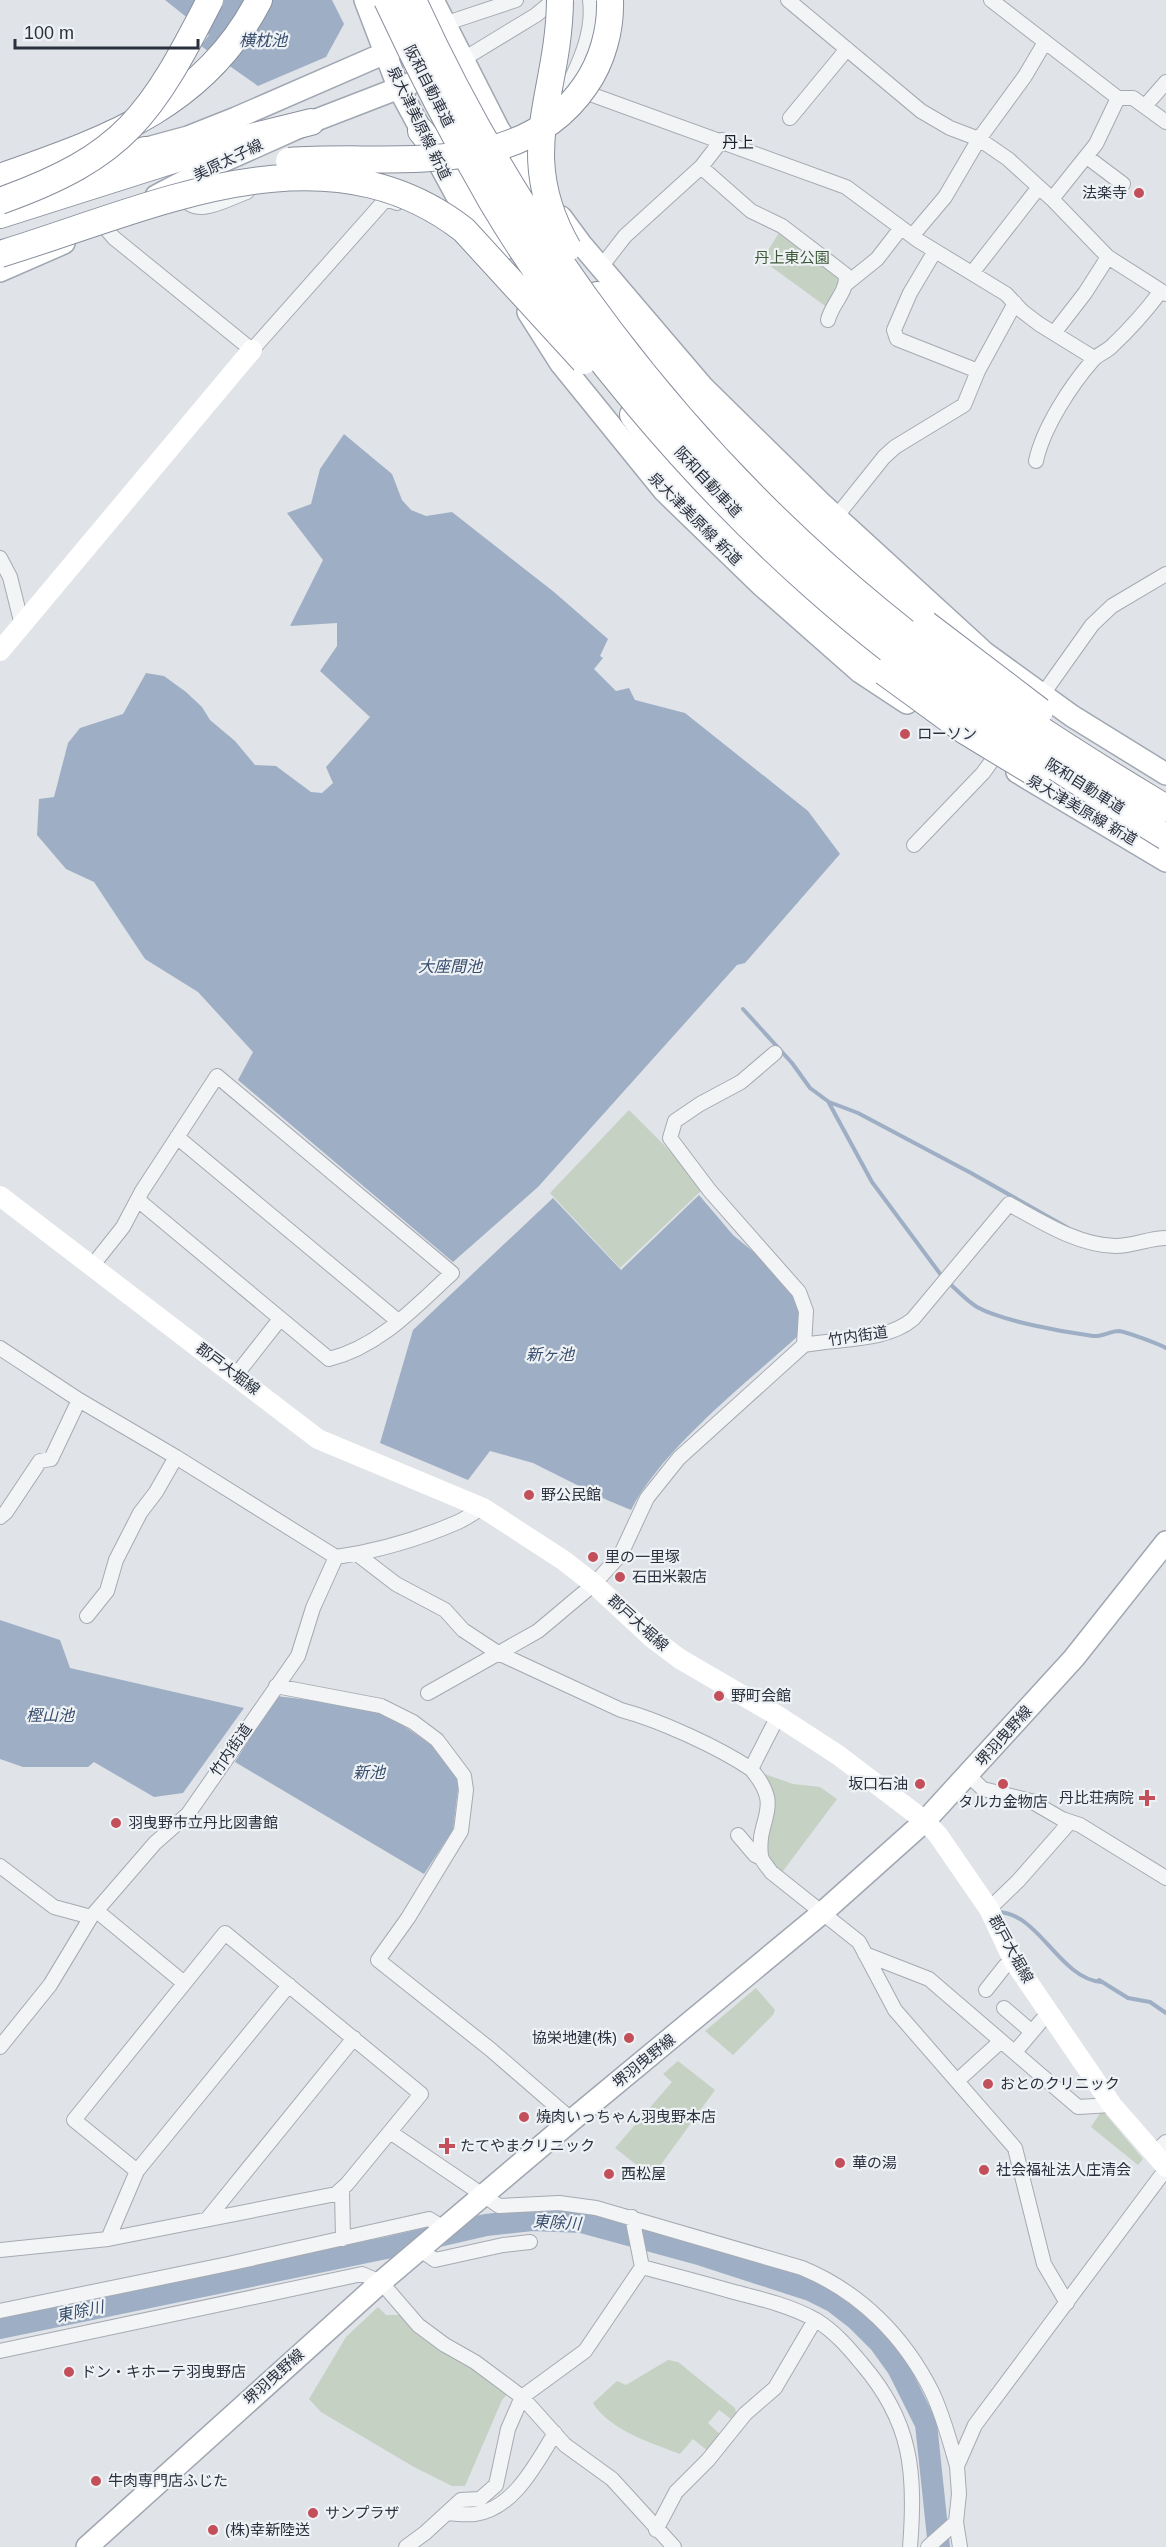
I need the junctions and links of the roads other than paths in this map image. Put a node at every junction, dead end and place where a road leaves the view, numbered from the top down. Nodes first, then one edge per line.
1 (210, 0) edge
2 (259, 0) edge
3 (365, 0) edge
4 (387, 0) edge
5 (413, 0) edge
6 (433, 0) edge
7 (516, 0) edge
8 (554, 0) edge
9 (560, 0) edge
10 (590, 0) edge
11 (610, 0) edge
12 (788, 0) edge
13 (999, 2) edge
14 (444, 24) junction
15 (1045, 42) junction
16 (847, 49) junction
17 (386, 53) junction
18 (462, 60) junction
19 (1166, 82) edge
20 (399, 89) junction
21 (1118, 98) junction
22 (1145, 106) junction
23 (790, 118) dead end
24 (311, 122) junction
25 (1166, 122) edge
26 (421, 131) junction
27 (979, 139) junction
28 (722, 140) junction
29 (145, 150) junction
30 (1086, 157) junction
31 (521, 161) junction
32 (701, 167) junction
33 (0, 177) edge
34 (0, 182) edge
35 (1123, 184) dead end
36 (177, 185) junction
37 (1039, 187) junction
38 (386, 199) junction
39 (1052, 199) junction
40 (0, 212) edge
41 (102, 224) junction
42 (471, 226) junction
43 (907, 232) junction
44 (935, 251) junction
45 (0, 254) edge
46 (1108, 257) junction
47 (601, 267) junction
48 (0, 271) edge
49 (972, 273) junction
50 (846, 284) junction
51 (1164, 292) edge
52 (1015, 303) junction
53 (828, 320) dead end
54 (1054, 333) junction
55 (252, 350) junction
56 (1094, 358) junction
57 (978, 371) junction
58 (701, 460) junction
59 (1036, 460) dead end
60 (836, 517) junction
61 (0, 558) edge
62 (1166, 574) edge
63 (22, 625) junction
64 (0, 651) edge
65 (1043, 694) junction
66 (993, 759) junction
67 (1166, 774) edge
68 (1166, 797) edge
69 (1166, 808) edge
70 (914, 845) dead end
71 (1166, 845) edge
72 (776, 1053) dead end
73 (177, 1137) junction
74 (138, 1200) junction
75 (3, 1204) edge
76 (1166, 1238) edge
77 (92, 1266) junction
78 (279, 1319) junction
79 (398, 1321) junction
80 (804, 1345) junction
81 (0, 1348) edge
82 (236, 1375) junction
83 (79, 1400) junction
84 (176, 1457) junction
85 (483, 1508) junction
86 (0, 1517) edge
87 (1166, 1542) edge
88 (357, 1554) junction
89 (336, 1557) junction
90 (594, 1584) junction
91 (87, 1616) dead end
92 (498, 1653) junction
93 (276, 1686) junction
94 (428, 1693) dead end
95 (778, 1716) junction
96 (751, 1769) junction
97 (968, 1775) junction
98 (925, 1821) junction
99 (1070, 1822) junction
100 (738, 1835) dead end
101 (761, 1858) junction
102 (0, 1866) edge
103 (1166, 1878) edge
104 (989, 1910) junction
105 (822, 1913) junction
106 (94, 1914) junction
107 (865, 1954) junction
108 (1013, 1960) junction
109 (184, 1983) junction
110 (289, 1985) junction
111 (986, 1990) dead end
112 (1004, 2008) dead end
113 (1052, 2016) junction
114 (1032, 2032) junction
115 (354, 2038) junction
116 (1001, 2040) junction
117 (0, 2047) edge
118 (1015, 2052) junction
119 (957, 2080) junction
120 (1112, 2105) junction
121 (572, 2120) junction
122 (390, 2132) junction
123 (1163, 2158) edge
124 (137, 2171) junction
125 (342, 2190) junction
126 (482, 2195) junction
127 (632, 2217) junction
128 (208, 2218) junction
129 (444, 2222) junction
130 (108, 2239) junction
131 (343, 2239) junction
132 (530, 2242) dead end
133 (0, 2250) edge
134 (424, 2253) junction
135 (642, 2267) junction
136 (381, 2282) junction
137 (1067, 2302) junction
138 (0, 2311) edge
139 (815, 2320) junction
140 (0, 2351) edge
141 (522, 2397) junction
142 (555, 2433) junction
143 (957, 2466) junction
144 (447, 2513) junction
145 (956, 2522) junction
146 (656, 2530) junction
147 (87, 2547) edge
148 (406, 2547) edge
149 (674, 2547) edge
150 (910, 2547) edge
151 (928, 2547) edge
152 (960, 2547) edge

1 - 40 highway, bridge
2 - 33 highway, bridge
3 - 17 main road, 泉大津美原線 新道
4 - 58 highway, 阪和自動車道, bridge
5 - 58 highway, 阪和自動車道, bridge
6 - 14 main road
7 - 14 street
8 - 18 street
9 - 58 highway, bridge
10 - 28 street
11 - 40 highway, bridge
12 - 16 street
13 - 15 street
14 - 17 main road
14 - 18 main road
15 - 21 street
15 - 27 street
16 - 23 street
16 - 27 street
17 - 20 main road, 泉大津美原線 新道
17 - 29 main road
18 - 20 main road, 美原太子線
18 - 31 main road
19 - 22 street
20 - 24 main road, 美原太子線
20 - 26 main road, 泉大津美原線 新道
21 - 22 street
21 - 30 street
22 - 25 street
24 - 36 main road, 美原太子線
24 - 40 highway
26 - 42 main road, 泉大津美原線 新道
26 - 71 highway, bridge
27 - 37 street
27 - 43 street
28 - 32 street
28 - 43 street
29 - 34 main road
29 - 40 highway
30 - 35 street
30 - 39 street
31 - 47 main road
31 - 68 highway, bridge
32 - 47 street
32 - 50 street
36 - 38 street
36 - 41 main road, 美原太子線
37 - 39 street
37 - 49 street
38 - 42 street
38 - 55 street
39 - 46 street
41 - 48 main road, 美原太子線
41 - 55 street
42 - 66 main road, 泉大津美原線 新道
43 - 44 street
43 - 50 street
44 - 49 street
44 - 57 street
45 - 58 highway, bridge
46 - 51 street
46 - 54 street
47 - 60 main road
49 - 52 street
50 - 53 street
51 - 56 street
52 - 54 street
52 - 57 street
54 - 56 street
55 - 63 main road
56 - 59 street
57 - 60 street
58 - 69 highway, 阪和自動車道, bridge
58 - 71 highway, 阪和自動車道, bridge
60 - 65 main road
61 - 63 street
62 - 65 street
63 - 64 main road
65 - 66 street
65 - 67 main road
66 - 70 street
66 - 71 main road, 泉大津美原線 新道
72 - 80 street
73 - 74 street
73 - 79 street
73 - 79 street
74 - 77 street
74 - 78 street
75 - 77 main road, 郡戸大堀線
76 - 80 street, 竹内街道
77 - 82 main road, 郡戸大堀線
78 - 79 street
78 - 82 street
80 - 90 street
81 - 83 street
82 - 85 main road, 郡戸大堀線
83 - 84 street
83 - 86 street
84 - 89 street
84 - 91 street
85 - 88 street
85 - 90 main road, 郡戸大堀線
87 - 97 main road, 堺羽曳野線
88 - 89 street
88 - 92 street
89 - 93 street, 竹内街道
90 - 92 street
90 - 95 main road, 郡戸大堀線
92 - 94 street
92 - 96 street
93 - 106 street, 竹内街道
93 - 121 street
95 - 96 street
95 - 98 main road, 郡戸大堀線
96 - 101 street
97 - 98 main road, 堺羽曳野線
97 - 99 street
98 - 104 main road, 郡戸大堀線
98 - 105 main road, 堺羽曳野線
99 - 103 street
99 - 104 street
100 - 101 street
101 - 105 street
102 - 106 street
104 - 108 main road, 郡戸大堀線
105 - 107 street
105 - 121 main road, 堺羽曳野線
106 - 109 street
106 - 117 street, 竹内街道
107 - 116 street
107 - 119 street
108 - 111 street
108 - 113 main road, 郡戸大堀線
109 - 110 street
109 - 124 street
110 - 115 street
110 - 124 street
112 - 114 street
113 - 114 street
113 - 120 main road, 郡戸大堀線
114 - 118 street
115 - 122 street
115 - 128 street
116 - 118 street
116 - 119 street
118 - 120 street
119 - 137 street
120 - 123 main road, 郡戸大堀線
121 - 126 main road, 堺羽曳野線
122 - 125 street
122 - 126 street
123 - 137 street
124 - 130 street
125 - 128 street
125 - 131 street
126 - 127 street
126 - 129 main road, 堺羽曳野線
127 - 135 street
127 - 143 street
128 - 130 street
129 - 131 street
129 - 134 main road, 堺羽曳野線
130 - 133 street
131 - 138 street
132 - 134 street
134 - 136 main road, 堺羽曳野線
135 - 139 street
135 - 141 street
136 - 140 street
136 - 141 street
136 - 147 main road, 堺羽曳野線
137 - 143 street
139 - 146 street
139 - 150 street
141 - 142 street
141 - 144 street
142 - 144 street
142 - 146 street
143 - 145 street
144 - 148 street
145 - 151 street
145 - 152 street
146 - 149 street

